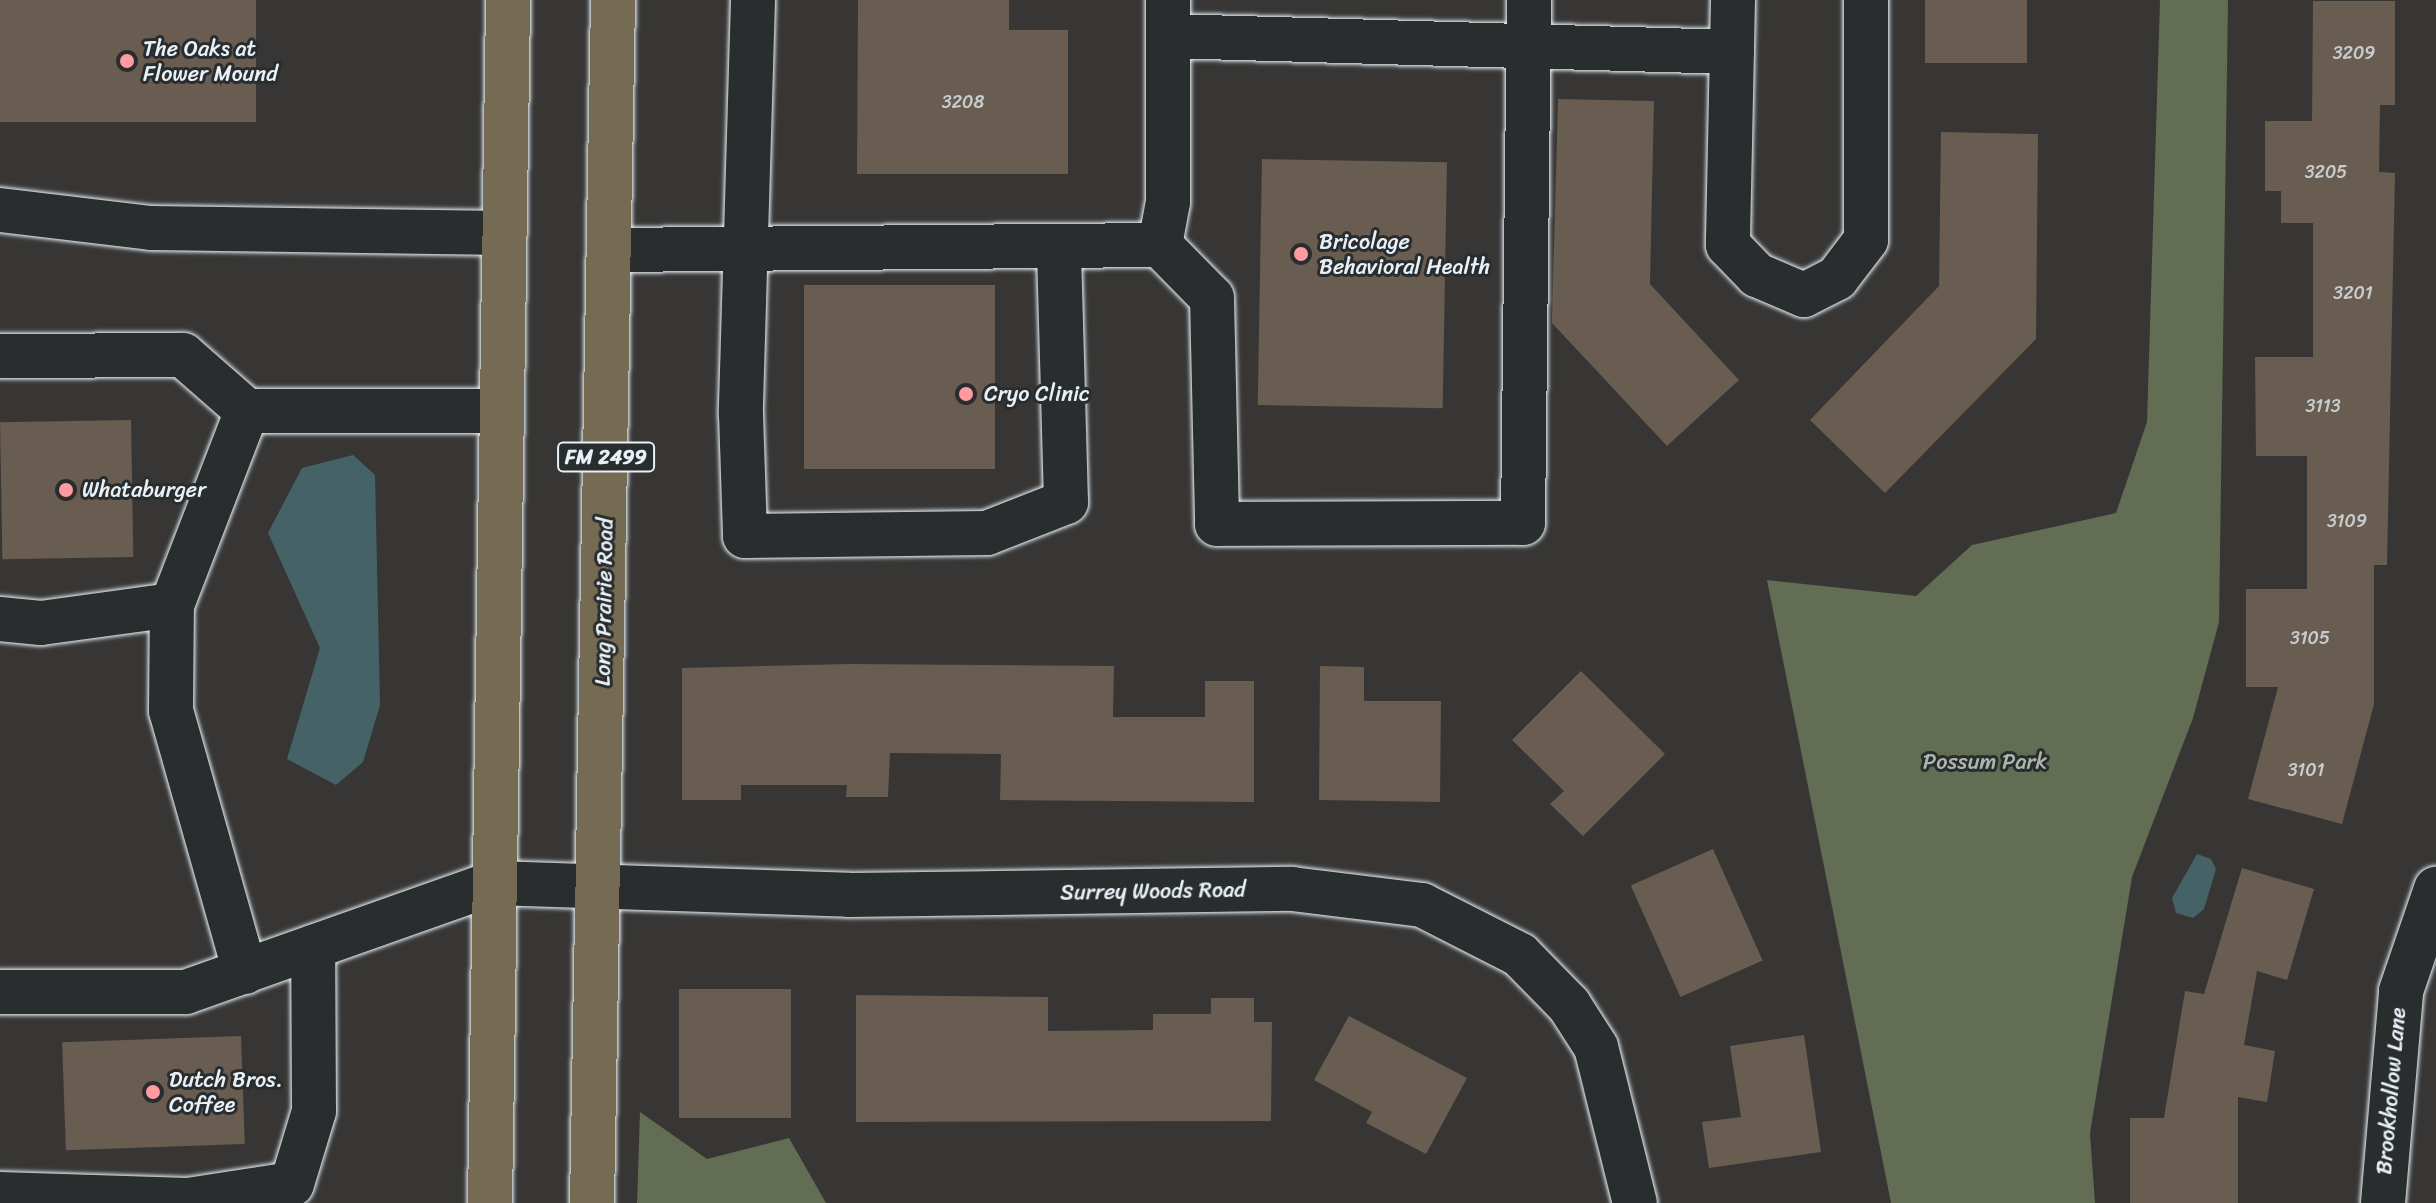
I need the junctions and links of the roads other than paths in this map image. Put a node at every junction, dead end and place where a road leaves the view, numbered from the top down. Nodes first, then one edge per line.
1 (508, 0) edge
2 (613, 0) edge
3 (753, 0) edge
4 (1529, 0) edge
5 (1733, 0) edge
6 (1866, 0) edge
7 (1168, 18) edge
8 (1529, 46) junction
9 (1732, 52) junction
10 (0, 210) edge
11 (499, 233) junction
12 (1160, 245) junction
13 (609, 250) junction
14 (745, 250) junction
15 (1059, 250) junction
16 (0, 356) edge
17 (247, 411) junction
18 (498, 411) junction
19 (172, 605) junction
20 (0, 619) edge
21 (494, 883) junction
22 (600, 887) junction
23 (2435, 897) edge
24 (313, 947) junction
25 (245, 972) junction
26 (0, 992) edge
27 (0, 1194) edge
28 (490, 1203) edge
29 (592, 1203) edge
30 (1635, 1203) edge
31 (2383, 1203) edge

1 - 11 main road
2 - 13 main road, Long Prairie Road / FM 2499
3 - 14 street
4 - 8 street
5 - 9 street
6 - 9 street
7 - 8 street
7 - 12 street
8 - 9 street
8 - 12 street
10 - 11 street
11 - 18 main road
12 - 15 street
13 - 14 street
13 - 22 main road, Long Prairie Road / FM 2499
14 - 15 street
14 - 15 street
16 - 17 street
17 - 18 street
17 - 19 street
18 - 21 main road
19 - 20 street
19 - 25 street
21 - 22 street, Surrey Woods Road
21 - 24 street
21 - 28 main road
22 - 29 main road, Long Prairie Road / FM 2499
22 - 30 street, Surrey Woods Road
23 - 31 street, Brookhollow Lane
24 - 25 street
24 - 27 street
25 - 26 street

